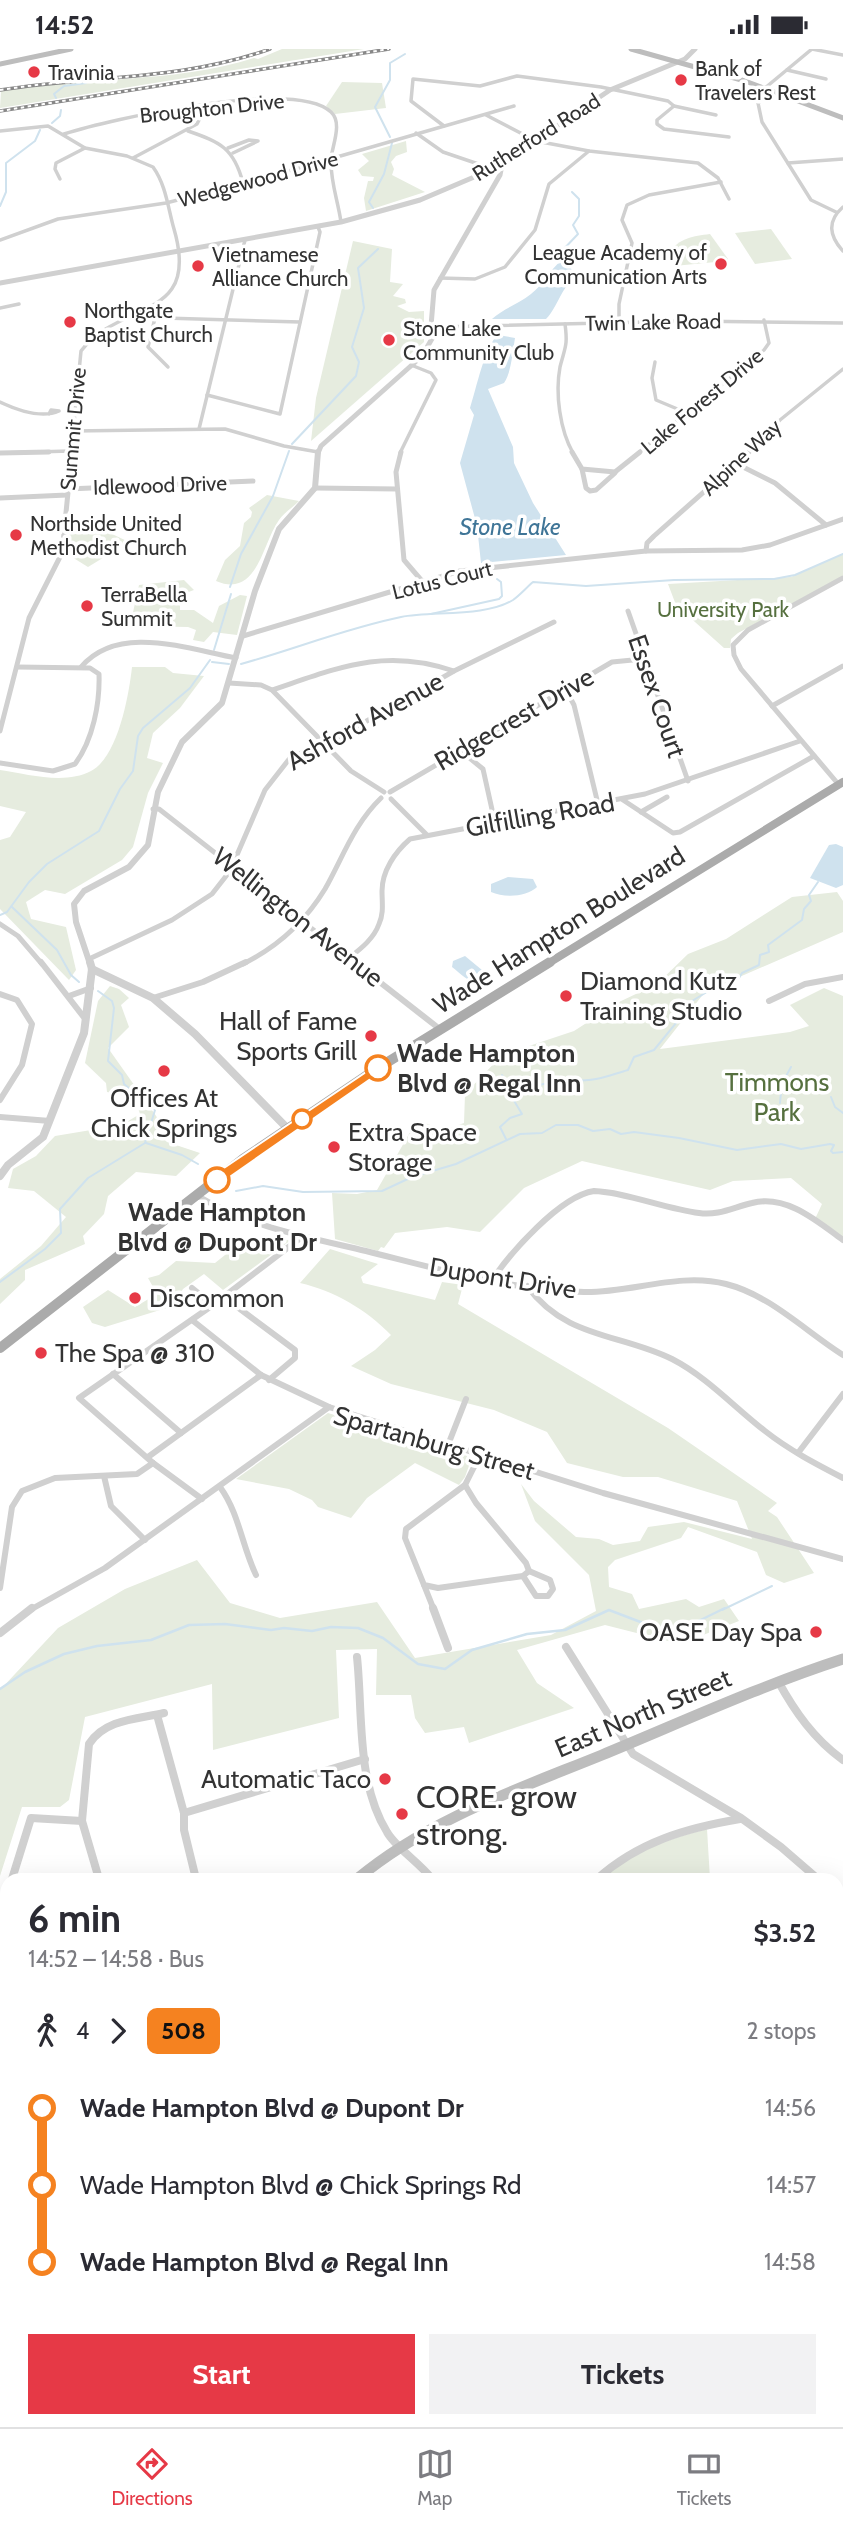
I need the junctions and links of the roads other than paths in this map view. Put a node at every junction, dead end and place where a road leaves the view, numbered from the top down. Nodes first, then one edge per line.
1 (71, 49) edge
2 (631, 49) edge
3 (695, 49) edge
4 (812, 49) edge
5 (57, 50) edge
6 (843, 55) edge
7 (678, 62) junction
8 (0, 64) edge
9 (787, 70) junction
10 (826, 79) dead end
11 (765, 88) junction
12 (610, 90) junction
13 (774, 91) junction
14 (514, 106) dead end
15 (674, 106) junction
16 (191, 107) junction
17 (486, 115) junction
18 (716, 115) dead end
19 (843, 118) edge
20 (444, 126) junction
21 (0, 131) edge
22 (188, 131) junction
23 (416, 133) junction
24 (64, 134) junction
25 (729, 137) dead end
26 (536, 141) junction
27 (85, 148) junction
28 (228, 148) junction
29 (589, 151) junction
30 (233, 153) junction
31 (133, 158) junction
32 (508, 159) junction
33 (843, 159) edge
34 (331, 160) junction
35 (788, 163) junction
36 (494, 168) junction
37 (501, 173) junction
38 (481, 175) junction
39 (60, 179) dead end
40 (495, 181) junction
41 (722, 182) junction
42 (243, 183) junction
43 (729, 199) dead end
44 (166, 203) junction
45 (843, 207) edge
46 (836, 212) junction
47 (341, 222) junction
48 (318, 227) junction
49 (0, 240) edge
50 (244, 240) junction
51 (181, 251) junction
52 (843, 251) edge
53 (440, 278) junction
54 (0, 283) edge
55 (19, 304) dead end
56 (0, 308) edge
57 (130, 317) junction
58 (155, 318) junction
59 (225, 320) junction
60 (764, 320) junction
61 (619, 322) junction
62 (300, 323) junction
63 (843, 323) edge
64 (565, 324) junction
65 (436, 328) junction
66 (654, 362) dead end
67 (411, 365) junction
68 (168, 367) dead end
69 (843, 369) edge
70 (832, 377) junction
71 (843, 380) edge
72 (207, 395) junction
73 (0, 402) edge
74 (74, 411) junction
75 (687, 413) junction
76 (199, 429) junction
77 (72, 431) junction
78 (70, 450) junction
79 (318, 452) junction
80 (0, 453) edge
81 (737, 464) junction
82 (582, 469) junction
83 (615, 472) junction
84 (253, 481) dead end
85 (315, 488) junction
86 (397, 489) junction
87 (67, 492) junction
88 (0, 498) edge
89 (843, 519) edge
90 (826, 525) junction
91 (646, 551) junction
92 (422, 581) junction
93 (841, 581) edge
94 (628, 611) dead end
95 (554, 622) dead end
96 (243, 636) junction
97 (236, 658) junction
98 (643, 659) junction
99 (843, 666) edge
100 (17, 667) junction
101 (81, 667) junction
102 (454, 671) junction
103 (229, 683) junction
104 (272, 690) junction
105 (566, 690) junction
106 (772, 706) junction
107 (0, 731) edge
108 (800, 741) junction
109 (325, 744) junction
110 (461, 751) junction
111 (814, 756) junction
112 (0, 763) edge
113 (688, 781) junction
114 (841, 783) edge
115 (386, 795) junction
116 (667, 797) dead end
117 (623, 800) junction
118 (598, 804) junction
119 (152, 809) junction
120 (641, 812) junction
121 (495, 823) junction
122 (427, 835) junction
123 (232, 866) junction
124 (301, 919) junction
125 (0, 923) edge
126 (350, 957) junction
127 (89, 959) junction
128 (92, 969) junction
129 (843, 977) edge
130 (91, 988) junction
131 (0, 994) edge
132 (69, 996) junction
133 (153, 998) junction
134 (769, 1001) dead end
135 (86, 1020) junction
136 (441, 1030) junction
137 (0, 1100) edge
138 (0, 1117) edge
139 (50, 1121) junction
140 (288, 1129) junction
141 (0, 1176) edge
142 (196, 1195) junction
143 (303, 1235) junction
144 (843, 1240) edge
145 (491, 1282) junction
146 (527, 1286) junction
147 (192, 1288) dead end
148 (224, 1297) junction
149 (214, 1305) junction
150 (192, 1320) junction
151 (0, 1348) edge
152 (843, 1355) edge
153 (113, 1374) junction
154 (261, 1375) junction
155 (270, 1380) junction
156 (843, 1394) edge
157 (466, 1399) dead end
158 (329, 1407) junction
159 (181, 1433) junction
160 (448, 1445) junction
161 (798, 1453) junction
162 (481, 1455) junction
163 (151, 1460) junction
164 (104, 1476) junction
165 (843, 1478) edge
166 (465, 1485) junction
167 (220, 1486) junction
168 (202, 1499) junction
169 (145, 1540) junction
170 (843, 1559) edge
171 (256, 1575) dead end
172 (424, 1584) junction
173 (0, 1588) edge
174 (0, 1633) edge
175 (566, 1647) dead end
176 (448, 1648) dead end
177 (358, 1657) dead end
178 (843, 1659) edge
179 (778, 1681) junction
180 (625, 1745) junction
181 (365, 1759) junction
182 (843, 1760) edge
183 (184, 1813) junction
184 (741, 1818) junction
185 (82, 1821) junction
186 (401, 1846) junction
187 (14, 1873) edge
188 (97, 1873) edge
189 (195, 1873) edge
190 (365, 1873) edge
191 (426, 1873) edge
192 (604, 1873) edge
193 (811, 1873) edge

1 - 5 main road
2 - 7 main road
3 - 7 street, Rutherford Road
4 - 6 street
4 - 9 street
5 - 8 main road
7 - 11 main road
7 - 12 street, Rutherford Road
9 - 10 street
9 - 11 street
11 - 13 main road
12 - 15 street
12 - 20 street
12 - 26 street, Rutherford Road
13 - 19 main road
13 - 35 street
14 - 17 street, Wedgewood Drive
15 - 18 street
15 - 25 street
16 - 22 street
16 - 24 street, Broughton Drive
16 - 34 street, Broughton Drive
17 - 20 street, Wedgewood Drive
17 - 26 street
20 - 23 street, Wedgewood Drive
21 - 24 street, Summit Drive
22 - 28 street
22 - 31 street
23 - 34 street, Wedgewood Drive
23 - 36 street
24 - 27 street, Summit Drive
26 - 29 street
26 - 32 street, Rutherford Road
27 - 31 street, Summit Drive
27 - 39 street
28 - 30 street
28 - 30 street
29 - 41 street
29 - 53 street
30 - 42 street
31 - 44 street, Summit Drive
32 - 36 street, Rutherford Road
32 - 37 street
33 - 35 street
34 - 42 street, Wedgewood Drive
34 - 47 street, Broughton Drive
35 - 46 street
36 - 37 street
36 - 38 street, Rutherford Road
36 - 40 street
37 - 40 street
38 - 40 street
38 - 47 street, Rutherford Road
40 - 53 street
41 - 43 street
41 - 61 street
42 - 44 street, Wedgewood Drive
44 - 49 street, Wedgewood Drive
44 - 51 street, Summit Drive
45 - 46 street
46 - 52 street
47 - 48 street, Rutherford Road
48 - 50 street, Rutherford Road
48 - 62 street
50 - 51 street, Rutherford Road
50 - 59 street
51 - 54 street, Rutherford Road
51 - 57 street, Summit Drive
53 - 65 street
55 - 56 street
57 - 58 street
57 - 74 street, Summit Drive
58 - 59 street
58 - 68 street
59 - 62 street
59 - 72 street
60 - 61 street, Twin Lake Road
60 - 63 street, Twin Lake Road
60 - 75 street, Lake Forest Drive
61 - 64 street, Twin Lake Road
62 - 72 street
64 - 65 street, Twin Lake Road
64 - 82 street, Lake Forest Drive
65 - 67 street
66 - 75 street
67 - 79 street
67 - 86 street
69 - 70 street, Alpine Way
70 - 71 street
70 - 81 street, Alpine Way
72 - 76 street
73 - 74 street
74 - 77 street, Summit Drive
75 - 83 street, Lake Forest Drive
76 - 77 street
76 - 79 street
77 - 78 street, Summit Drive
78 - 80 street
78 - 87 street, Summit Drive
79 - 85 street
81 - 90 street
81 - 91 street, Alpine Way
82 - 83 street, Lake Forest Drive
82 - 83 street, Lake Forest Drive
84 - 87 street, Idlewood Drive
85 - 86 street
85 - 96 street
86 - 92 street
87 - 88 street, Idlewood Drive
87 - 100 street, Summit Drive
89 - 90 street, Lotus Court
90 - 91 street, Lotus Court
91 - 92 street, Lotus Court
92 - 96 street, Lotus Court
93 - 106 street
94 - 98 street, Essex Court
95 - 102 street, Ashford Avenue
96 - 97 street
97 - 101 street
97 - 103 street
98 - 105 street, Ridgecrest Drive
98 - 113 street, Essex Court
99 - 106 street
100 - 101 street
100 - 107 street, Summit Drive
101 - 112 street
102 - 104 street
102 - 109 street, Ashford Avenue
103 - 104 street
103 - 119 street
104 - 109 street
105 - 110 street, Ridgecrest Drive
105 - 118 street
106 - 108 street
108 - 111 street
108 - 113 street, Gilfilling Road
109 - 115 street
109 - 123 street, Ashford Avenue
110 - 115 street, Ridgecrest Drive
110 - 121 street
111 - 114 street
111 - 120 street
113 - 117 street, Gilfilling Road
114 - 136 main road, Wade Hampton Boulevard
115 - 122 street
115 - 124 street, Ridgecrest Drive
116 - 120 street
117 - 118 street, Gilfilling Road
117 - 120 street
118 - 121 street, Gilfilling Road
119 - 123 street, Wellington Avenue
119 - 127 street
121 - 122 street, Gilfilling Road
122 - 126 street, Gilfilling Road
123 - 124 street, Wellington Avenue
123 - 127 street, Ashford Avenue
124 - 126 street, Wellington Avenue
124 - 133 street, Ridgecrest Drive
125 - 132 street
126 - 136 street, Wellington Avenue
127 - 128 street
128 - 130 street
128 - 133 street
129 - 134 street
130 - 132 street
130 - 135 street
131 - 137 street
132 - 135 street
133 - 140 street
135 - 139 street
136 - 140 main road, Wade Hampton Boulevard
138 - 139 street
139 - 141 street
140 - 142 main road, Wade Hampton Boulevard
142 - 143 street, Dupont Drive
142 - 151 main road, Wade Hampton Boulevard
143 - 145 street, Dupont Drive
143 - 148 street
144 - 145 street
145 - 146 street, Dupont Drive
146 - 152 street, Dupont Drive
146 - 161 street
147 - 149 street
148 - 149 street
148 - 155 street
149 - 150 street
150 - 153 street
150 - 154 street
153 - 159 street
153 - 163 street
154 - 155 street
154 - 159 street
155 - 158 street
156 - 161 street
157 - 160 street
158 - 160 street, Spartanburg Street
158 - 167 street, Spartanburg Street
159 - 163 street
160 - 162 street, Spartanburg Street
161 - 165 street
162 - 166 street
162 - 170 street, Spartanburg Street
163 - 164 street
163 - 168 street
164 - 169 street
164 - 173 street
166 - 172 street
166 - 172 street
167 - 168 street, Spartanburg Street
167 - 171 street
168 - 169 street, Spartanburg Street
169 - 174 street, Spartanburg Street
172 - 176 street
175 - 180 street
177 - 181 street
178 - 179 main road, East North Street
179 - 180 main road, East North Street
179 - 182 street
180 - 184 street
180 - 186 main road, East North Street
181 - 183 street
181 - 186 street
183 - 185 street
183 - 189 street
184 - 192 street
184 - 193 street
185 - 187 street
185 - 188 street
186 - 190 main road, East North Street
186 - 191 street

